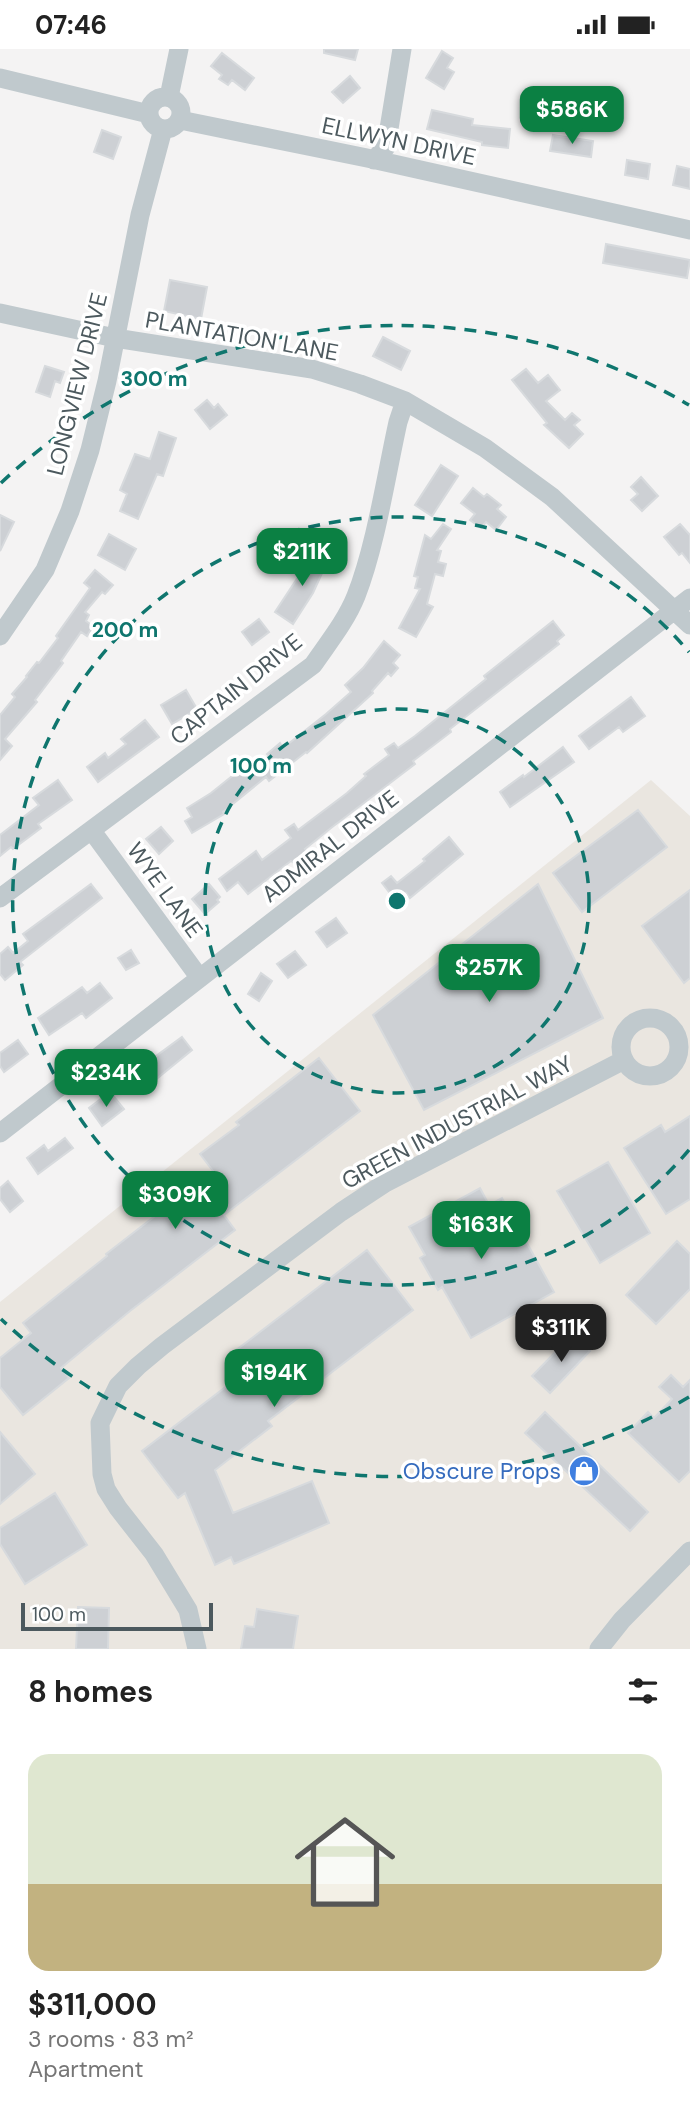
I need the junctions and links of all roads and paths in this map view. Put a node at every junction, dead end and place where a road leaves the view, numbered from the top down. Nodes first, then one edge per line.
1 (179, 49) edge
2 (402, 49) edge
3 (0, 78) edge
4 (169, 97) junction
5 (149, 114) junction
6 (171, 125) junction
7 (374, 160) junction
8 (690, 230) edge
9 (0, 313) edge
10 (115, 338) junction
11 (404, 401) junction
12 (690, 598) edge
13 (674, 610) junction
14 (690, 625) edge
15 (0, 636) edge
16 (92, 831) junction
17 (0, 898) edge
18 (199, 977) junction
19 (624, 1060) dead end
20 (0, 1133) edge
21 (690, 1551) edge
22 (197, 1649) edge
23 (599, 1649) edge

1 - 4 street
2 - 7 street
3 - 5 street
4 - 5 street
4 - 6 street
5 - 6 street
6 - 7 street, ELLWYN DRIVE
6 - 10 street, LONGVIEW DRIVE
7 - 8 street, ELLWYN DRIVE
9 - 10 street, PLANTATION LANE
10 - 11 street, PLANTATION LANE
10 - 15 street, LONGVIEW DRIVE
11 - 13 street, PLANTATION LANE
11 - 16 street, CAPTAIN DRIVE
12 - 13 street, ADMIRAL DRIVE
13 - 14 street, PLANTATION LANE
13 - 18 street, ADMIRAL DRIVE
16 - 17 street, CAPTAIN DRIVE
16 - 18 street, WYE LANE
18 - 20 street, ADMIRAL DRIVE
19 - 22 street, GREEN INDUSTRIAL WAY
21 - 23 street

